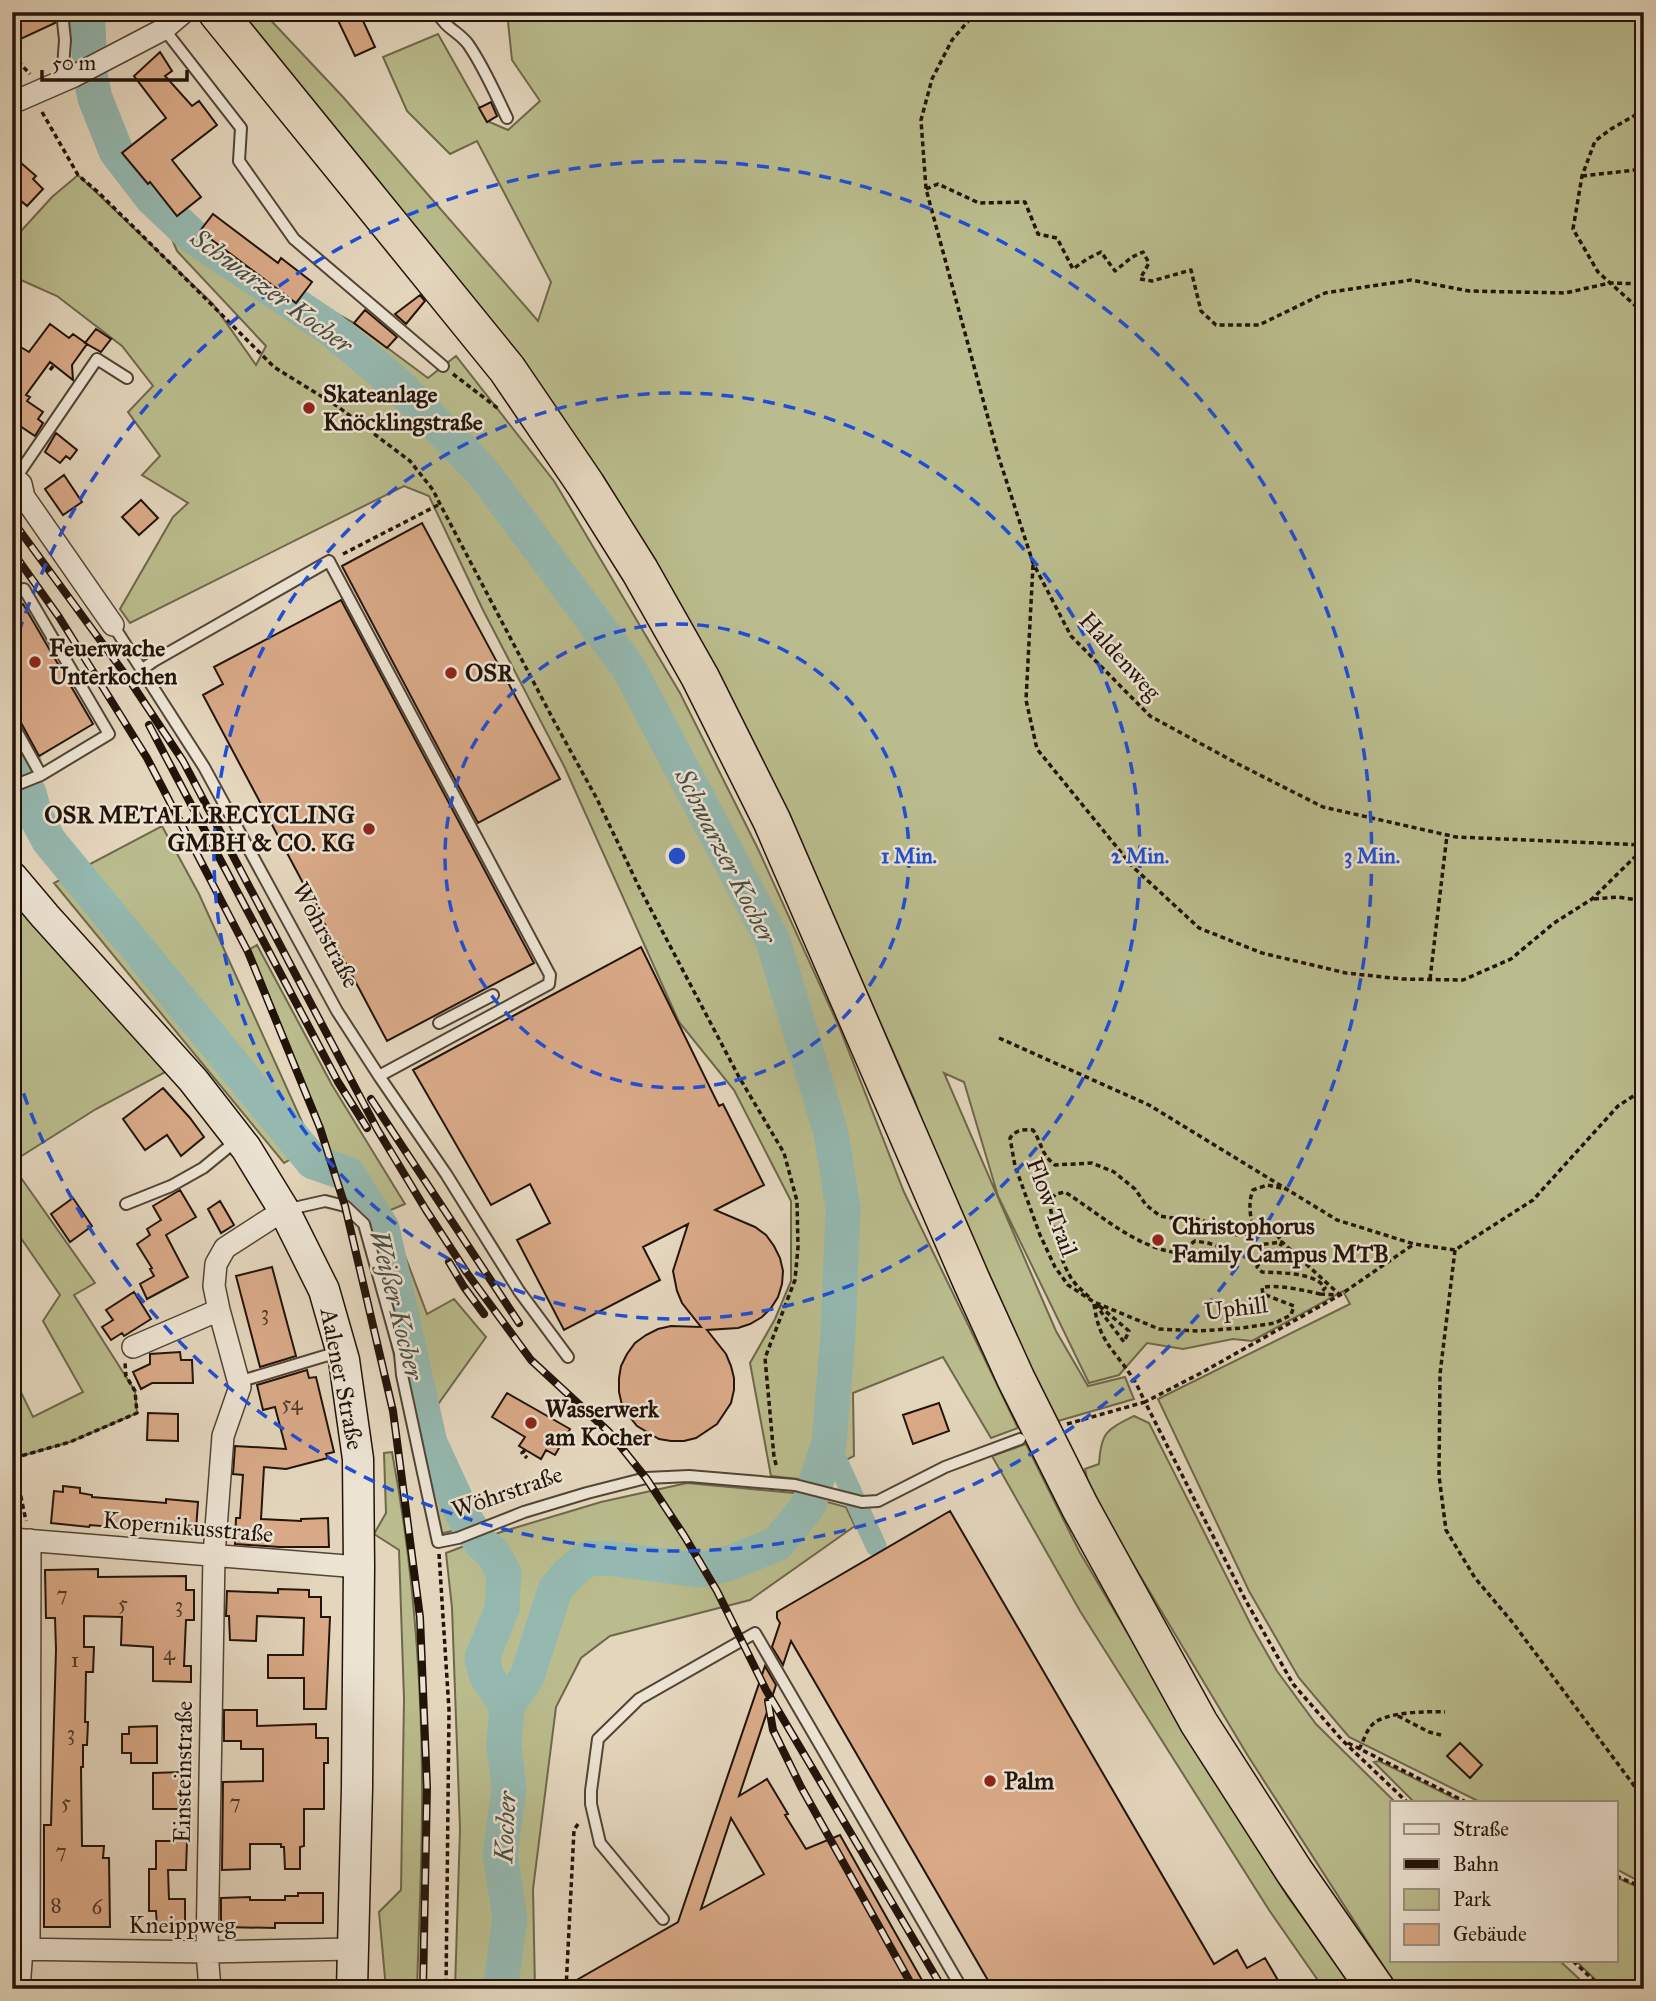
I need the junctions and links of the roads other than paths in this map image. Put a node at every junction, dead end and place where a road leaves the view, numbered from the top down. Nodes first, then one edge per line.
1 (62, 12) edge
2 (184, 12) edge
3 (217, 12) edge
4 (437, 12) edge
5 (164, 29) junction
6 (62, 81) junction
7 (12, 103) edge
8 (507, 118) dead end
9 (443, 366) road end
10 (127, 377) dead end
11 (16, 492) edge
12 (12, 596) edge
13 (113, 625) joint
14 (141, 670) junction
15 (12, 723) edge
16 (41, 775) junction
17 (12, 779) edge
18 (12, 877) edge
19 (493, 995) dead end
20 (439, 1023) dead end
21 (379, 1076) junction
22 (239, 1139) junction
23 (126, 1204) dead end
24 (284, 1210) junction
25 (219, 1310) junction
26 (133, 1347) road end
27 (341, 1351) junction
28 (568, 1357) dead end
29 (238, 1382) junction
30 (1020, 1440) dead end
31 (21, 1539) edge
32 (214, 1555) junction
33 (359, 1567) junction
34 (663, 1919) dead end
35 (17, 1949) edge
36 (352, 1949) junction
37 (207, 1952) junction
38 (19, 1989) edge
39 (210, 1989) edge
40 (352, 1989) edge
41 (962, 1989) edge
42 (1376, 1989) edge

1 - 6 lane
2 - 5 street
3 - 42 highway
4 - 8 lane
5 - 6 street
5 - 9 lane
6 - 7 street
10 - 11 lane
11 - 13 street, Wöhrstraße
12 - 16 lane
13 - 14 lane, Wöhrstraße
14 - 21 lane, Wöhrstraße
14 - 21 lane
15 - 16 lane
16 - 17 lane
18 - 22 street, Aalener Straße
19 - 20 lane
21 - 28 lane, Wöhrstraße
22 - 23 lane
22 - 24 street, Aalener Straße
24 - 25 street
24 - 27 street, Aalener Straße
24 - 30 lane, Wöhrstraße
25 - 26 street
25 - 29 street
27 - 29 lane
27 - 33 street, Aalener Straße
29 - 32 street, Einsteinstraße
31 - 32 street, Kopernikusstraße
31 - 35 street
32 - 33 street, Kopernikusstraße
32 - 37 street, Einsteinstraße
33 - 36 street, Aalener Straße
34 - 41 lane
35 - 37 street, Kneippweg
35 - 38 street
36 - 37 street, Kneippweg
36 - 40 street, Aalener Straße
37 - 39 street, Einsteinstraße

